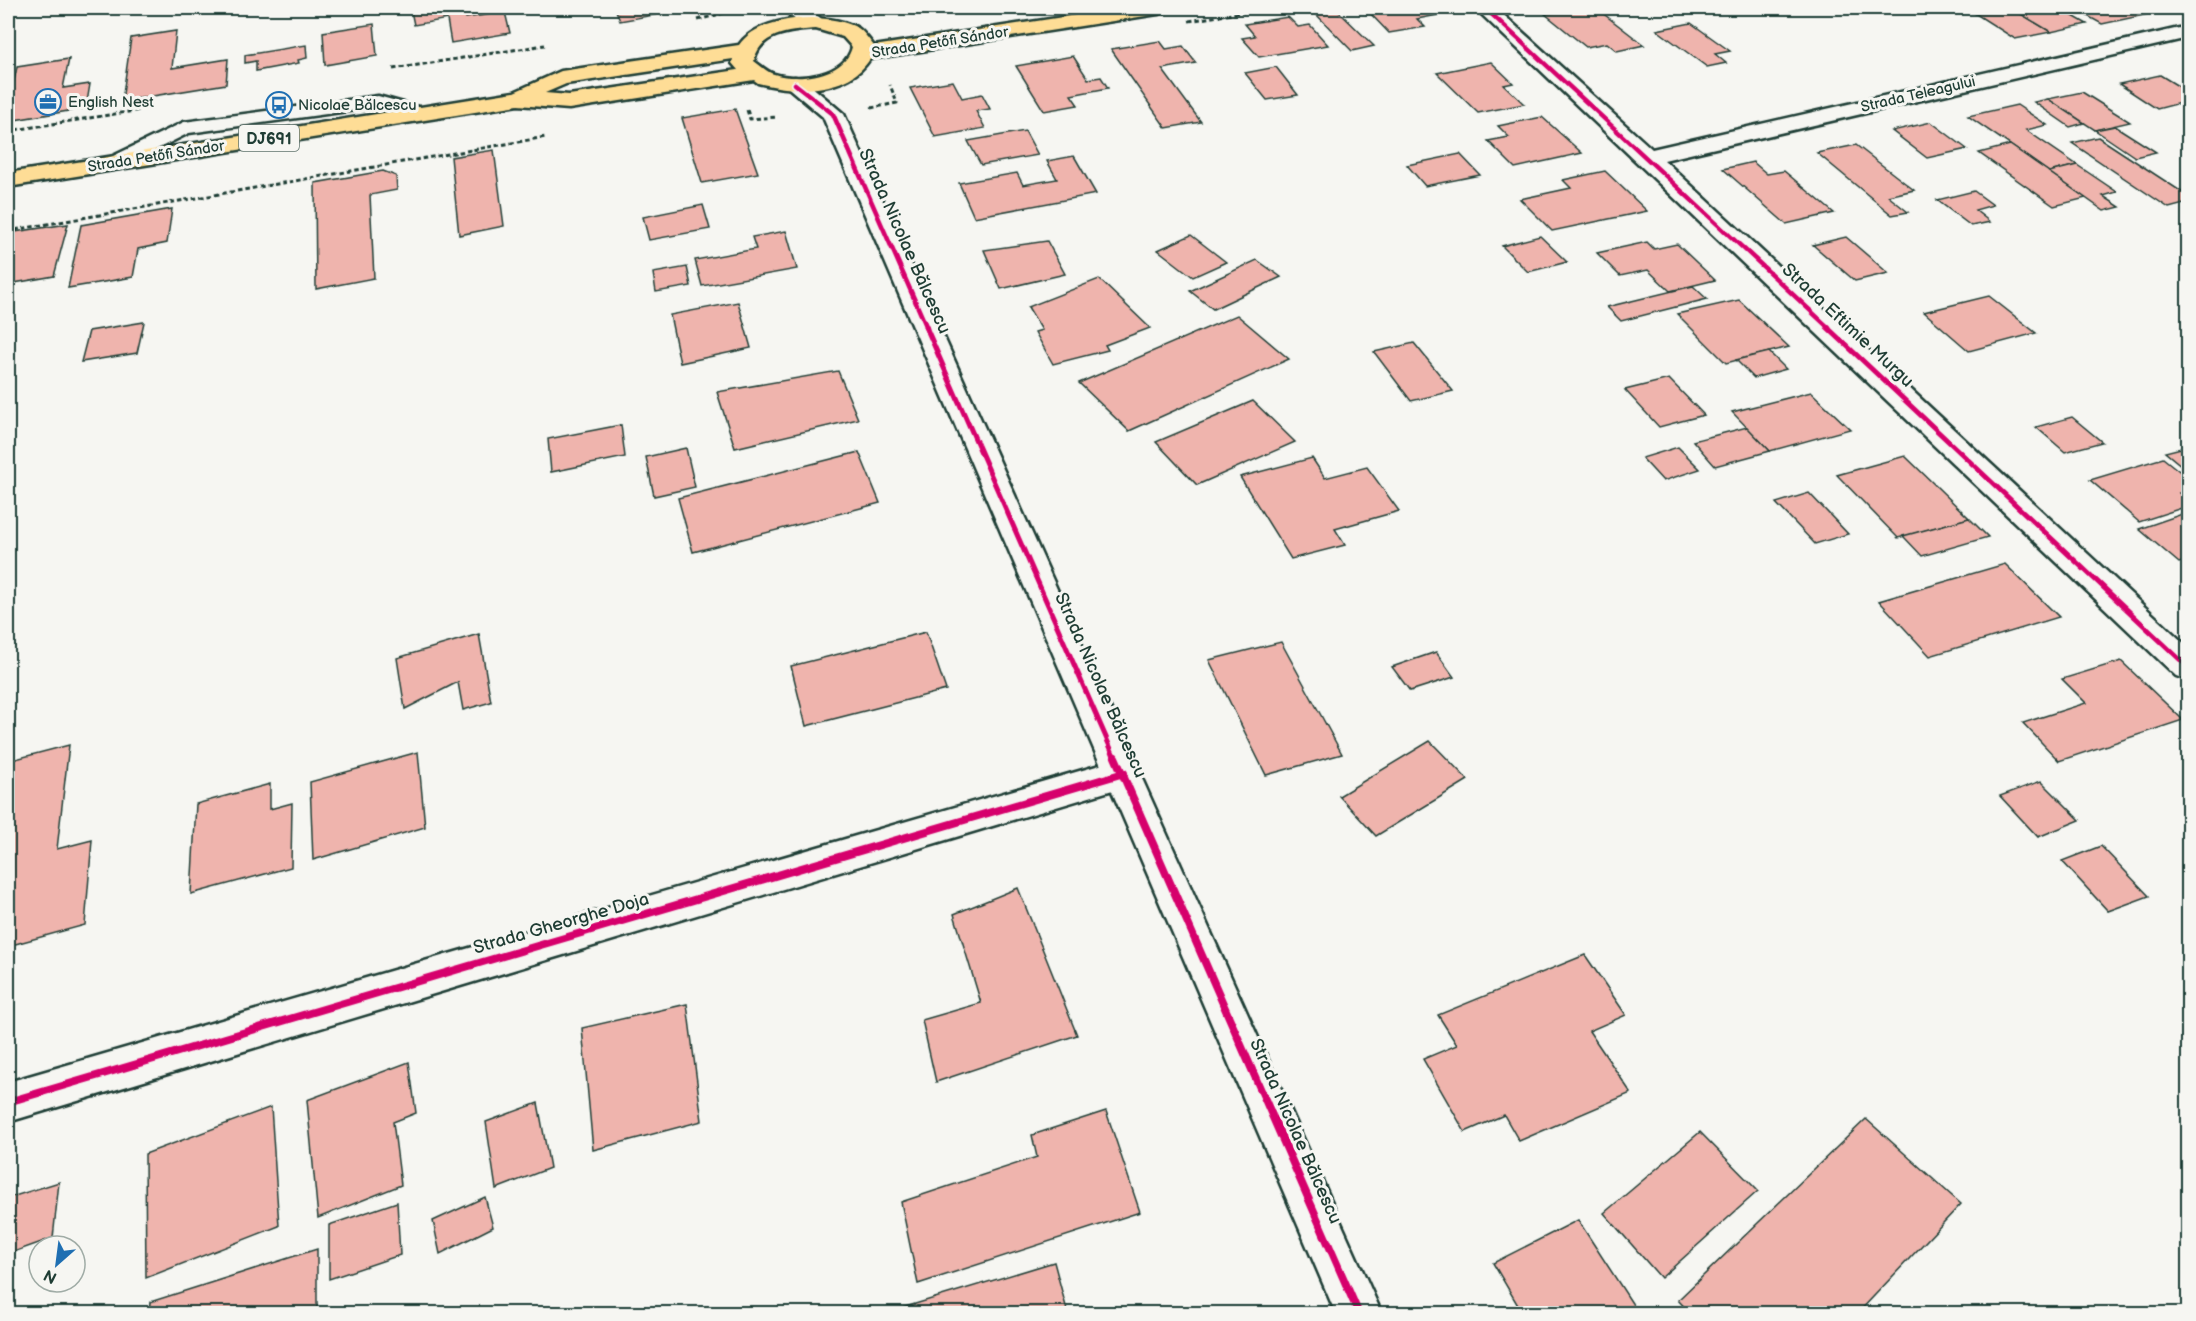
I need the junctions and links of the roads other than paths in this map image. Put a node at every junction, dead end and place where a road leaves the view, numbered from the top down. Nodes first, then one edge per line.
1 (776, 8) edge
2 (794, 8) edge
3 (1041, 8) edge
4 (1158, 8) edge
5 (1485, 8) edge
6 (817, 23) junction
7 (770, 30) junction
8 (2188, 32) edge
9 (861, 45) junction
10 (743, 51) junction
11 (753, 74) junction
12 (841, 75) junction
13 (795, 84) junction
14 (518, 98) junction
15 (833, 114) junction
16 (1647, 157) junction
17 (8, 180) edge
18 (2188, 667) edge
19 (1124, 773) junction
20 (8, 1102) edge
21 (1359, 1314) edge

1 - 7 street
2 - 6 street
3 - 9 main road, Strada Petőfi Sándor
4 - 9 main road, Strada Petőfi Sándor
5 - 16 street, Strada Eftimie Murgu
6 - 7 main road
6 - 9 main road
7 - 10 main road
8 - 16 street, Strada Teleagului
9 - 12 main road, DJ691
10 - 11 main road
10 - 14 main road, Strada Petőfi Sándor / DJ691
11 - 13 main road, DJ691
11 - 14 main road, Strada Petőfi Sándor / DJ691
12 - 13 main road, DJ691
12 - 15 street
13 - 15 street, Strada Nicolae Bălcescu
14 - 17 main road, Strada Petőfi Sándor / DJ691
15 - 19 street, Strada Nicolae Bălcescu
16 - 18 street, Strada Eftimie Murgu
19 - 20 street, Strada Gheorghe Doja
19 - 21 street, Strada Nicolae Bălcescu

